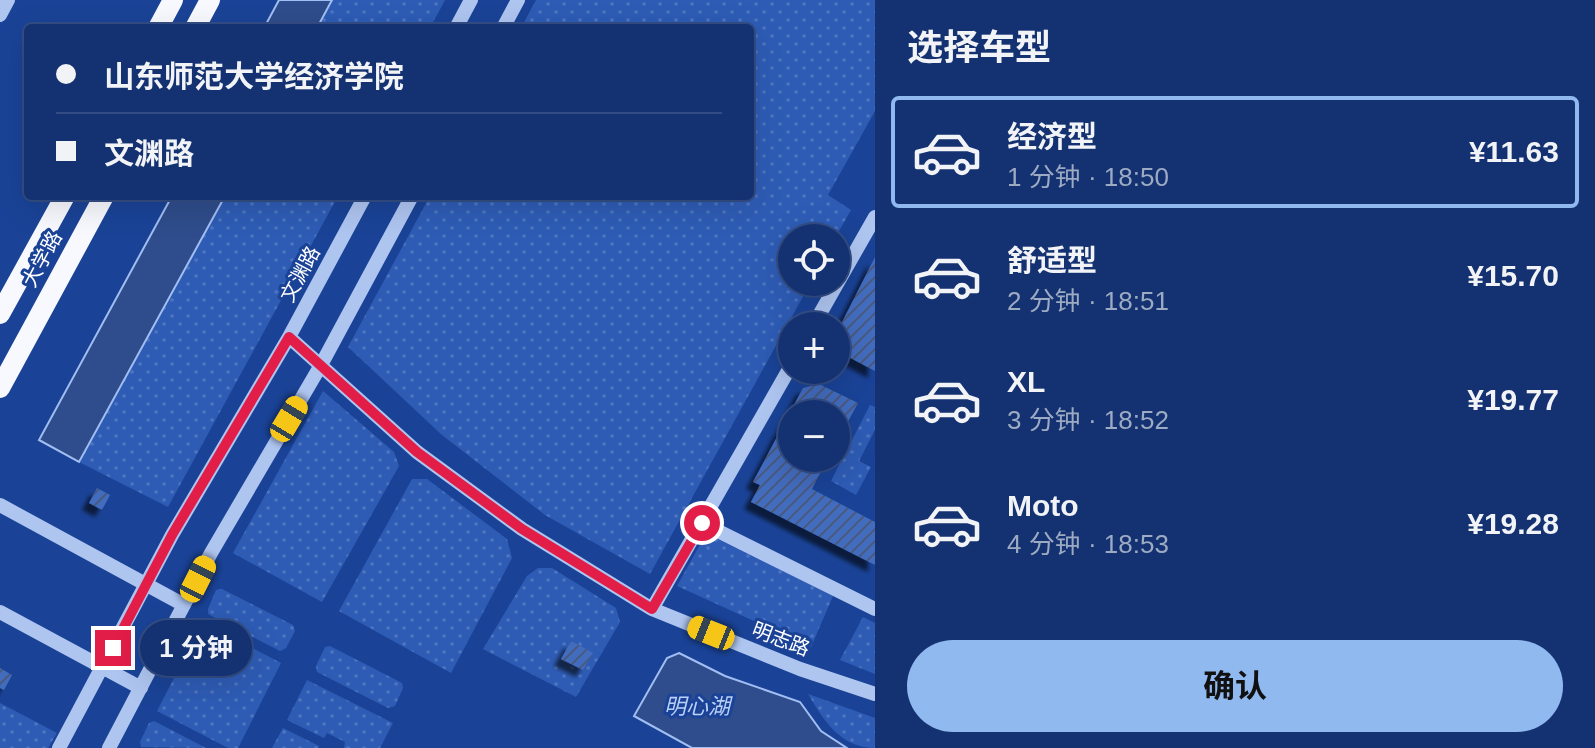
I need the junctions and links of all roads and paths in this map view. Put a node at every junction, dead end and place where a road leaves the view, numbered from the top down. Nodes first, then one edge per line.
1 (8, 0) edge
2 (173, 0) edge
3 (210, 0) edge
4 (471, 0) edge
5 (518, 0) edge
6 (0, 15) edge
7 (160, 24) edge
8 (197, 24) edge
9 (458, 24) edge
10 (505, 24) edge
11 (63, 200) edge
12 (102, 200) edge
13 (363, 200) edge
14 (410, 200) edge
15 (875, 217) edge
16 (821, 312) edge
17 (0, 314) edge
18 (289, 337) junction
19 (321, 365) junction
20 (781, 384) edge
21 (0, 388) edge
22 (0, 505) edge
23 (702, 523) junction
24 (146, 584) junction
25 (184, 605) junction
26 (652, 609) junction
27 (875, 609) edge
28 (0, 612) edge
29 (103, 667) junction
30 (141, 688) junction
31 (875, 694) edge
32 (59, 748) edge
33 (109, 748) edge

1 - 6 street
2 - 7 main road
3 - 8 main road
4 - 9 street
5 - 10 street
11 - 17 main road, 大学路
12 - 21 main road, 大学路
13 - 18 street, 文渊路
14 - 19 street
15 - 16 street
18 - 19 street, 明志路
18 - 24 street, 文渊路
19 - 25 street
19 - 26 street, 明志路
20 - 23 street
22 - 24 street
23 - 26 street
23 - 27 street
24 - 25 street
24 - 29 street, 文渊路
25 - 30 street
26 - 31 street, 明志路
28 - 29 street
29 - 30 street
29 - 32 street, 文渊路
30 - 33 street

